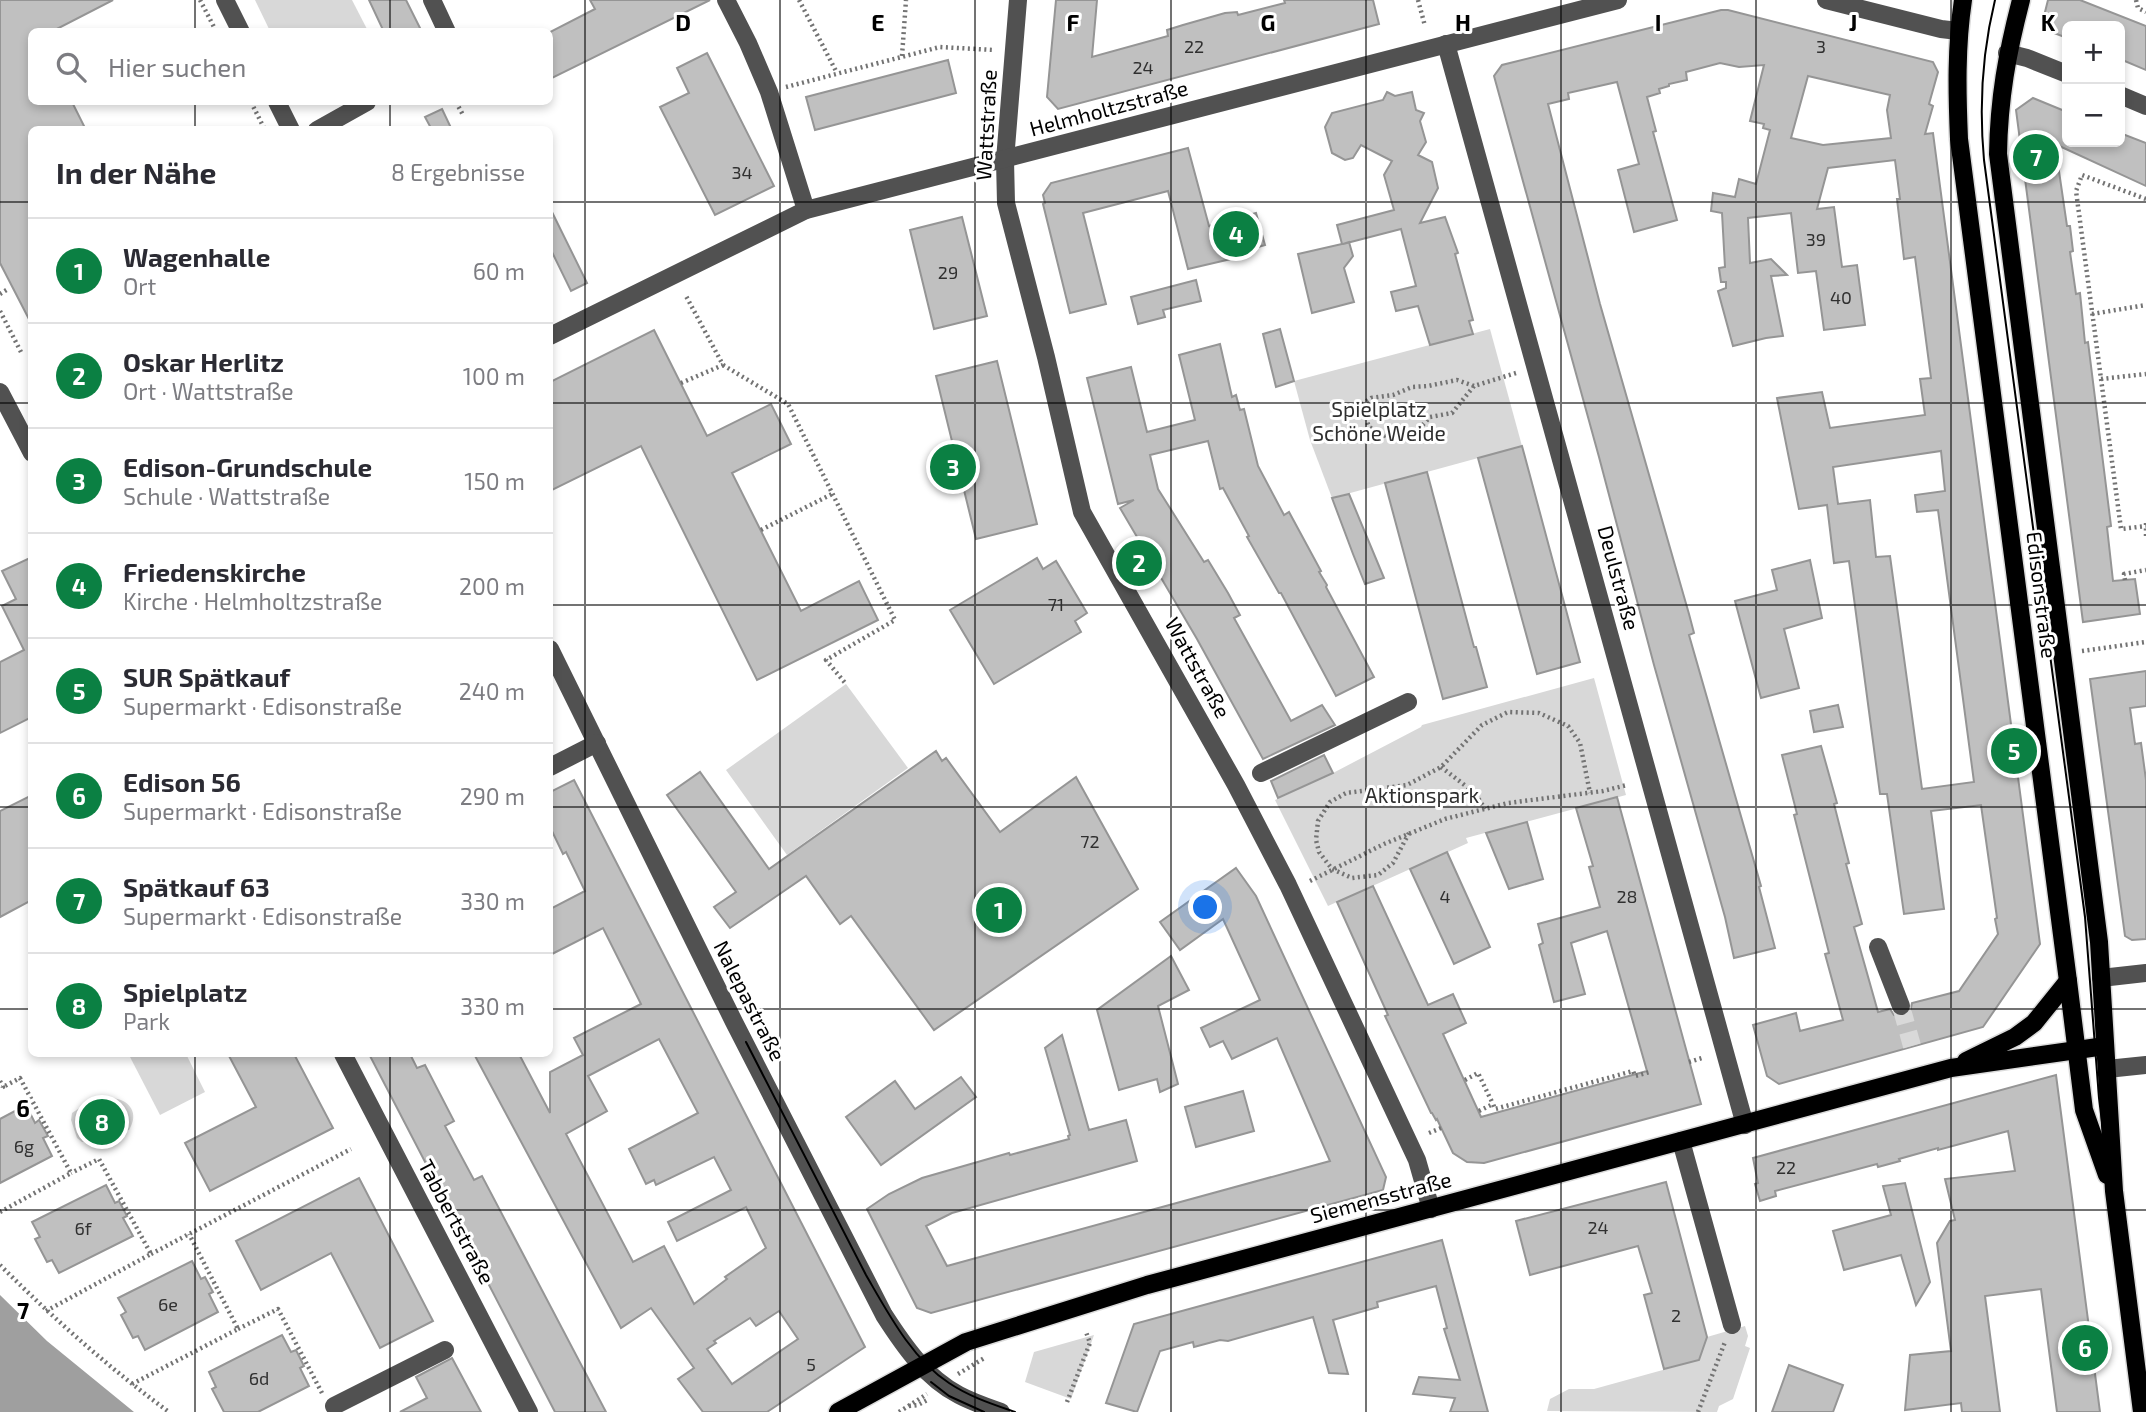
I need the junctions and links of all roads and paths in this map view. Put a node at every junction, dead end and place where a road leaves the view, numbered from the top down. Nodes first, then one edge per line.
1 (200, 0) edge
2 (225, 0) edge
3 (432, 0) edge
4 (726, 0) edge
5 (799, 0) edge
6 (906, 0) edge
7 (1018, 0) edge
8 (1418, 0) edge
9 (1618, 0) edge
10 (1826, 0) edge
11 (1962, 0) edge
12 (2021, 0) edge
13 (2136, 0) edge
14 (2146, 12) edge
15 (1425, 26) dead end
16 (214, 28) edge
17 (239, 28) edge
18 (445, 28) edge
19 (1958, 31) junction
20 (1447, 44) junction
21 (994, 50) dead end
22 (2007, 54) junction
23 (902, 57) junction
24 (2062, 72) edge
25 (837, 73) junction
26 (769, 92) junction
27 (2125, 97) edge
28 (252, 105) edge
29 (278, 105) edge
30 (362, 105) edge
31 (458, 105) edge
32 (2146, 106) edge
33 (463, 115) dead end
34 (263, 126) edge
35 (289, 126) edge
36 (324, 126) edge
37 (1005, 160) junction
38 (2146, 199) edge
39 (807, 210) junction
40 (8, 289) dead end
41 (0, 294) edge
42 (686, 296) dead end
43 (2146, 305) edge
44 (0, 311) edge
45 (2092, 314) junction
46 (553, 335) edge
47 (21, 352) dead end
48 (723, 365) junction
49 (1516, 373) dead end
50 (2146, 374) edge
51 (2101, 379) junction
52 (681, 383) dead end
53 (1474, 386) junction
54 (0, 392) edge
55 (28, 445) edge
56 (832, 494) junction
57 (2146, 525) edge
58 (761, 530) dead end
59 (2146, 536) edge
60 (2146, 570) edge
61 (2125, 580) dead end
62 (2146, 642) edge
63 (2082, 651) dead end
64 (553, 655) edge
65 (846, 684) dead end
66 (1408, 702) dead end
67 (597, 743) junction
68 (553, 765) edge
69 (1441, 767) junction
70 (1261, 773) dead end
71 (1627, 785) dead end
72 (1590, 793) junction
73 (1485, 808) junction
74 (1409, 833) junction
75 (1332, 869) junction
76 (1310, 881) dead end
77 (1878, 947) dead end
78 (2146, 973) edge
79 (2101, 978) junction
80 (2068, 981) junction
81 (1901, 1006) tunnel mouth
82 (2105, 1046) junction
83 (2076, 1051) junction
84 (344, 1057) edge
85 (1702, 1058) dead end
86 (1689, 1062) dead end
87 (2146, 1065) edge
88 (1951, 1068) junction
89 (2107, 1069) junction
90 (1650, 1072) dead end
91 (1465, 1080) dead end
92 (0, 1081) edge
93 (2, 1088) edge
94 (1493, 1104) junction
95 (1479, 1111) dead end
96 (1745, 1125) junction
97 (1441, 1128) dead end
98 (1429, 1133) dead end
99 (1681, 1141) junction
100 (351, 1149) dead end
101 (71, 1173) junction
102 (2114, 1191) junction
103 (1431, 1209) junction
104 (0, 1212) edge
105 (189, 1234) junction
106 (151, 1254) junction
107 (0, 1265) edge
108 (46, 1311) junction
109 (1732, 1325) joint
110 (238, 1329) junction
111 (1086, 1332) dead end
112 (445, 1350) dead end
113 (922, 1366) junction
114 (132, 1384) junction
115 (929, 1399) dead end
116 (328, 1400) joint
117 (1067, 1402) dead end
118 (169, 1412) edge
119 (529, 1412) edge
120 (838, 1412) edge
121 (899, 1412) edge
122 (1001, 1412) edge
123 (1698, 1412) edge
124 (2142, 1412) edge

1 - 16 path
2 - 17 street
3 - 18 street
4 - 26 street
5 - 25 path
6 - 23 path
7 - 37 street, Wattstraße
8 - 15 path
9 - 20 street, Helmholtzstraße
10 - 19 street
11 - 19 main road, Edisonstraße
12 - 22 main road, Edisonstraße
13 - 14 path
19 - 80 main road, Edisonstraße
20 - 37 street, Helmholtzstraße
20 - 96 street, Deulstraße
21 - 23 path
22 - 24 street
22 - 79 main road, Edisonstraße
23 - 25 path
25 - 26 path
26 - 39 street
27 - 32 street
28 - 34 path
29 - 35 street
30 - 36 street
31 - 33 path
37 - 39 street, Helmholtzstraße
37 - 103 street, Wattstraße
38 - 45 path
39 - 46 street, Helmholtzstraße
40 - 41 path
42 - 48 path
43 - 45 path
44 - 47 path
45 - 51 path
48 - 52 path
48 - 56 path
49 - 53 path
50 - 51 path
51 - 57 path
53 - 53 path
54 - 55 street
56 - 58 path
56 - 65 path
57 - 59 path
60 - 61 path
62 - 63 path
64 - 67 street, Nalepastraße
66 - 70 street
67 - 68 street
67 - 113 street, Nalepastraße
69 - 72 path
69 - 73 path
69 - 75 path
71 - 72 path
72 - 73 path
73 - 74 path
74 - 75 path
74 - 75 path
75 - 76 path
77 - 81 street
78 - 79 street
79 - 80 main road
79 - 82 main road, Edisonstraße
80 - 83 main road, Edisonstraße
80 - 88 main road, Siemensstraße
82 - 83 main road, Siemensstraße
82 - 89 main road, Edisonstraße
83 - 88 main road, Siemensstraße
83 - 89 main road
83 - 102 main road, Edisonstraße
84 - 119 street, Tabbertstraße
85 - 86 path
87 - 89 street
88 - 96 main road, Siemensstraße
89 - 102 main road, Edisonstraße
90 - 94 path
91 - 94 path
92 - 93 path
93 - 101 path
94 - 95 path
96 - 99 main road, Siemensstraße
97 - 98 path
99 - 103 main road, Siemensstraße
99 - 109 street
100 - 105 path
101 - 104 path
101 - 106 path
102 - 124 main road, Edisonstraße
103 - 113 main road, Siemensstraße
105 - 106 path
105 - 110 path
106 - 108 path
107 - 108 path
108 - 114 path
109 - 123 path
110 - 114 path
110 - 116 path
111 - 117 path
112 - 116 street
113 - 120 main road, Siemensstraße
113 - 122 street, Nalepastraße
114 - 118 path
115 - 121 path

